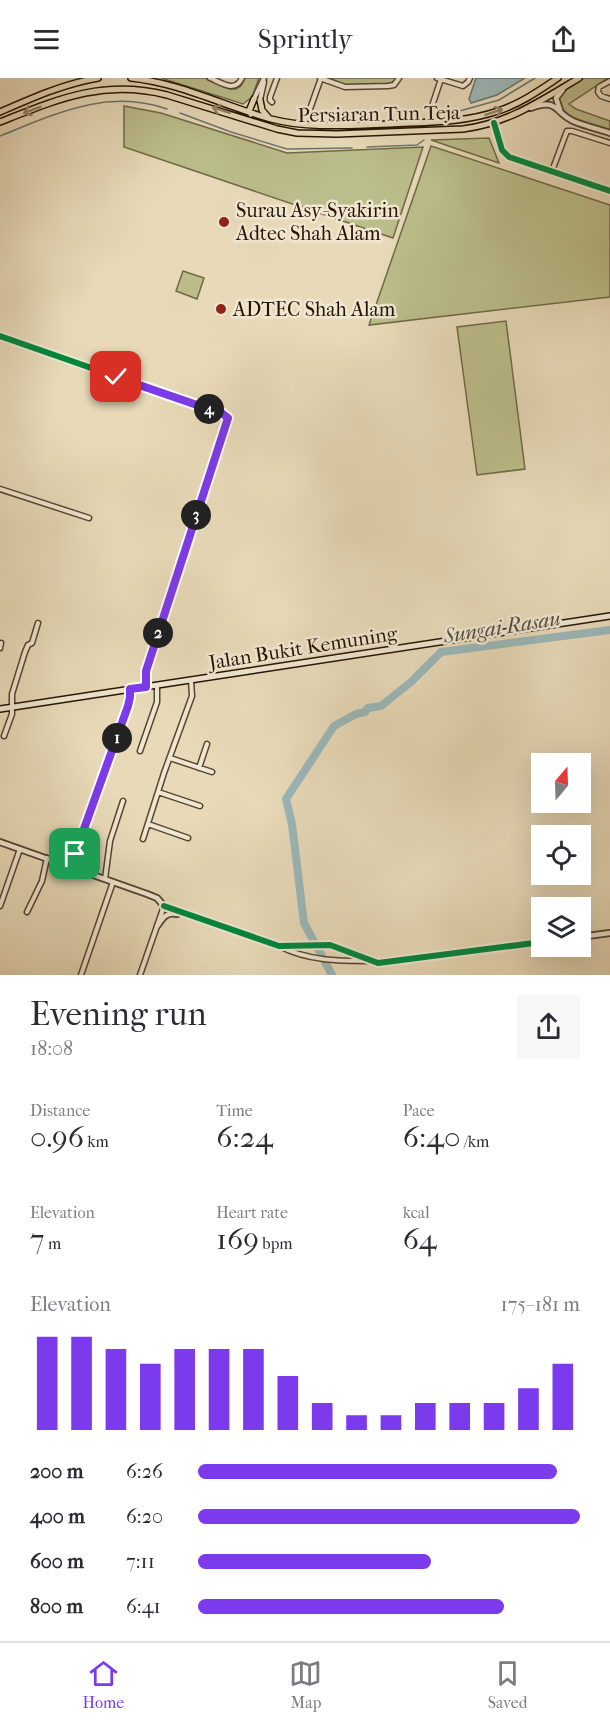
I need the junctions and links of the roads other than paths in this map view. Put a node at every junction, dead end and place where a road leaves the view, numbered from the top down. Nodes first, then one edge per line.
1 (98, 78) edge
2 (131, 78) edge
3 (210, 78) edge
4 (242, 78) edge
5 (277, 78) edge
6 (320, 78) edge
7 (399, 78) edge
8 (470, 78) edge
9 (558, 78) edge
10 (579, 78) edge
11 (439, 79) edge
12 (610, 81) edge
13 (566, 86) junction
14 (257, 99) junction
15 (610, 99) edge
16 (272, 102) dead end
17 (433, 103) dead end
18 (236, 107) junction
19 (310, 109) dead end
20 (526, 110) junction
21 (560, 110) junction
22 (0, 112) edge
23 (251, 115) junction
24 (270, 118) junction
25 (0, 122) edge
26 (494, 123) junction
27 (610, 133) edge
28 (610, 143) edge
29 (552, 171) junction
30 (610, 190) edge
31 (0, 336) edge
32 (0, 489) edge
33 (89, 518) dead end
34 (610, 616) edge
35 (38, 622) dead end
36 (191, 680) junction
37 (157, 685) junction
38 (146, 687) junction
39 (130, 689) junction
40 (12, 707) junction
41 (0, 709) edge
42 (4, 736) dead end
43 (207, 744) dead end
44 (140, 751) dead end
45 (170, 758) junction
46 (199, 768) junction
47 (212, 772) dead end
48 (158, 792) junction
49 (123, 801) dead end
50 (200, 806) dead end
51 (148, 824) junction
52 (188, 838) dead end
53 (143, 839) dead end
54 (0, 842) edge
55 (20, 849) junction
56 (46, 858) junction
57 (70, 867) junction
58 (105, 879) junction
59 (113, 882) junction
60 (0, 906) edge
61 (164, 906) junction
62 (27, 912) dead end
63 (194, 917) junction
64 (158, 925) junction
65 (610, 933) edge
66 (591, 936) edge
67 (531, 943) edge
68 (279, 946) junction
69 (372, 961) junction
70 (81, 975) edge
71 (141, 975) edge

1 - 22 main road
2 - 18 main road, Persiaran Tun Teja
3 - 4 street
5 - 16 street
6 - 7 street
6 - 19 street
8 - 11 street
24 -> 9 main road, Persiaran Tun Teja
10 - 13 main road, Persiaran Tun Teja
11 - 17 street
12 - 15 street
13 - 20 main road, Persiaran Tun Teja
13 - 21 street
14 - 18 main road
14 - 23 main road
14 - 24 main road
18 - 23 main road, Persiaran Tun Teja
20 - 21 street
20 - 26 main road, Persiaran Tun Teja
21 - 27 street
23 - 24 main road, Persiaran Tun Teja
23 -> 25 main road, Persiaran Tun Teja
23 - 26 main road, Persiaran Tun Teja
26 - 29 street
28 - 29 street
29 - 30 street
31 - 38 street
32 - 33 street
34 - 36 main road, Jalan Bukit Kemuning
35 - 40 street
36 - 37 main road, Jalan Bukit Kemuning
36 - 45 street
37 - 38 main road, Jalan Bukit Kemuning
37 - 44 street
38 - 39 main road, Jalan Bukit Kemuning
39 - 40 main road, Jalan Bukit Kemuning
39 - 57 street
40 - 41 main road, Jalan Bukit Kemuning
40 - 42 street
43 - 46 street
45 - 46 street
45 - 48 street
46 - 47 street
48 - 50 street
48 - 51 street
49 - 58 street
51 - 52 street
51 - 53 street
54 - 55 street
55 - 56 street
55 - 60 street
56 - 57 street
56 - 62 street
57 - 58 street
58 - 59 street
59 - 61 street
59 - 70 street
61 - 63 street
61 - 64 street
63 - 64 street
63 - 68 street
64 - 71 street
65 - 66 street
67 - 69 street
68 - 69 street
68 - 69 street

